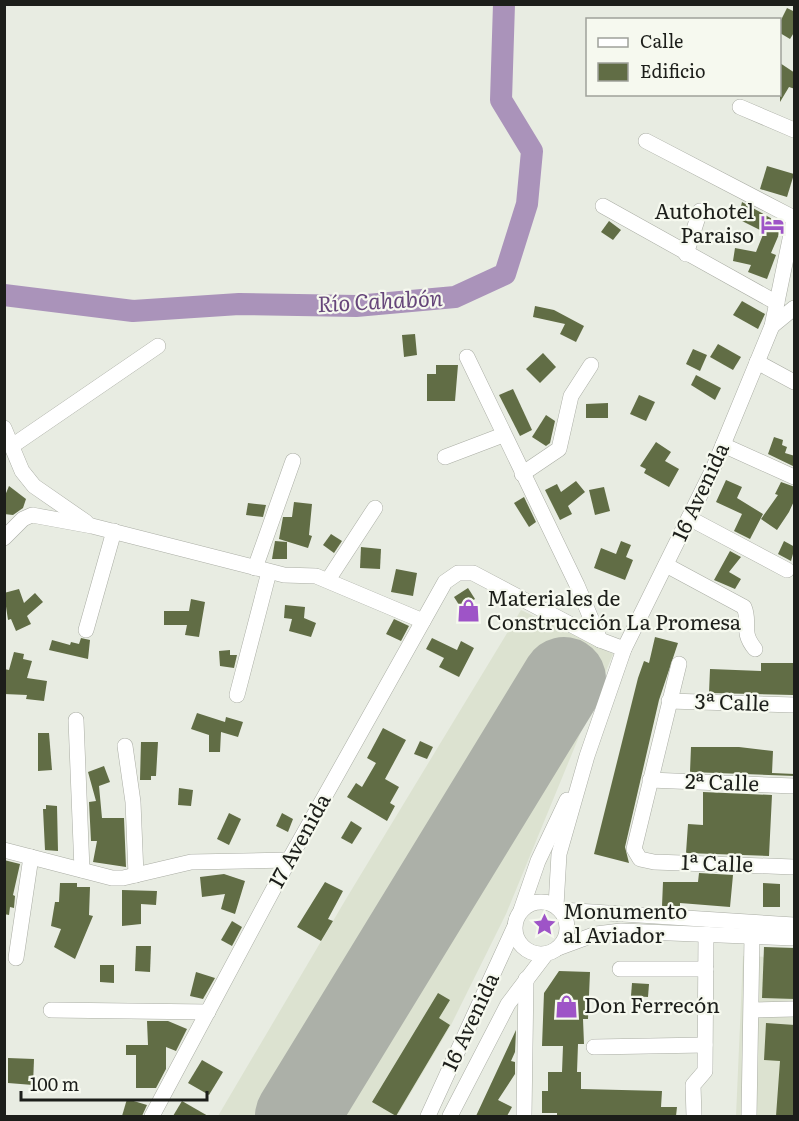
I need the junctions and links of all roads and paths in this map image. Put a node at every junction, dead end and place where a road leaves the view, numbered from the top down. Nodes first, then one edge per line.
1 (740, 107) dead end
2 (795, 130) edge
3 (646, 141) dead end
4 (603, 206) dead end
5 (700, 211) dead end
6 (795, 219) edge
7 (686, 254) junction
8 (777, 303) junction
9 (795, 308) edge
10 (772, 326) junction
11 (158, 346) dead end
12 (467, 357) dead end
13 (757, 362) junction
14 (591, 365) dead end
15 (795, 382) edge
16 (4, 428) edge
17 (503, 435) junction
18 (723, 445) junction
19 (12, 446) junction
20 (445, 457) dead end
21 (293, 461) dead end
22 (522, 474) junction
23 (795, 477) edge
24 (375, 508) dead end
25 (689, 518) junction
26 (92, 526) junction
27 (114, 531) junction
28 (4, 538) edge
29 (666, 565) junction
30 (262, 570) junction
31 (787, 570) dead end
32 (328, 580) junction
33 (423, 621) junction
34 (86, 630) dead end
35 (600, 640) junction
36 (755, 649) dead end
37 (624, 650) junction
38 (679, 664) dead end
39 (237, 695) dead end
40 (669, 701) junction
41 (795, 705) edge
42 (76, 720) dead end
43 (126, 746) dead end
44 (587, 756) junction
45 (650, 780) junction
46 (795, 786) edge
47 (4, 850) edge
48 (31, 857) junction
49 (290, 860) junction
50 (795, 867) edge
51 (82, 870) junction
52 (136, 875) junction
53 (558, 908) junction
54 (521, 910) junction
55 (795, 924) edge
56 (514, 928) junction
57 (706, 934) junction
58 (752, 936) junction
59 (795, 938) edge
60 (552, 951) junction
61 (16, 958) dead end
62 (620, 969) dead end
63 (706, 969) junction
64 (526, 979) junction
65 (51, 1010) dead end
66 (752, 1010) junction
67 (795, 1010) edge
68 (208, 1012) junction
69 (705, 1045) junction
70 (594, 1047) dead end
71 (152, 1116) edge
72 (428, 1116) edge
73 (450, 1116) edge
74 (524, 1116) edge
75 (694, 1116) edge
76 (749, 1116) edge

1 - 2 street
3 - 6 street
4 - 7 street
5 - 7 street
6 - 8 street, 16 Avenida
7 - 8 street
8 - 10 street, 16 Avenida
9 - 10 street
10 - 13 street, 16 Avenida
11 - 19 street
12 - 17 street
13 - 15 street
13 - 18 street, 16 Avenida
14 - 22 street
16 - 19 street
17 - 20 street
17 - 22 street
18 - 23 street
18 - 25 street, 16 Avenida
19 - 26 street
21 - 30 street
22 - 35 street
24 - 32 street
25 - 29 street, 16 Avenida
25 - 31 street
26 - 27 street
26 - 28 street
27 - 30 street
27 - 34 street
29 - 36 street
29 - 37 street, 16 Avenida
30 - 32 street
30 - 39 street
32 - 33 street
33 - 35 street, 17 Avenida
33 - 49 street, 17 Avenida
35 - 37 street
37 - 44 street, 16 Avenida
38 - 40 street
40 - 41 street, 3ª Calle
40 - 45 street
42 - 51 street
43 - 52 street
44 - 53 street, 16 Avenida
44 - 54 street, 16 Avenida
45 - 46 street, 2ª Calle
45 - 50 street, 1ª Calle
47 - 48 street
48 - 51 street
48 - 61 street
49 - 52 street
49 - 68 street, 17 Avenida
51 - 52 street
53 - 54 street
53 - 55 street
53 - 60 street
54 - 56 street
56 - 60 street
56 - 72 street, 16 Avenida
57 - 58 street
57 - 60 street
57 - 63 street
58 - 59 street
58 - 66 street
60 - 64 street, 16 Avenida
62 - 63 street
63 - 69 street
64 - 73 street, 16 Avenida
64 - 74 street
65 - 68 street
66 - 67 street
66 - 76 street
68 - 71 street, 17 Avenida
69 - 70 street
69 - 75 street

